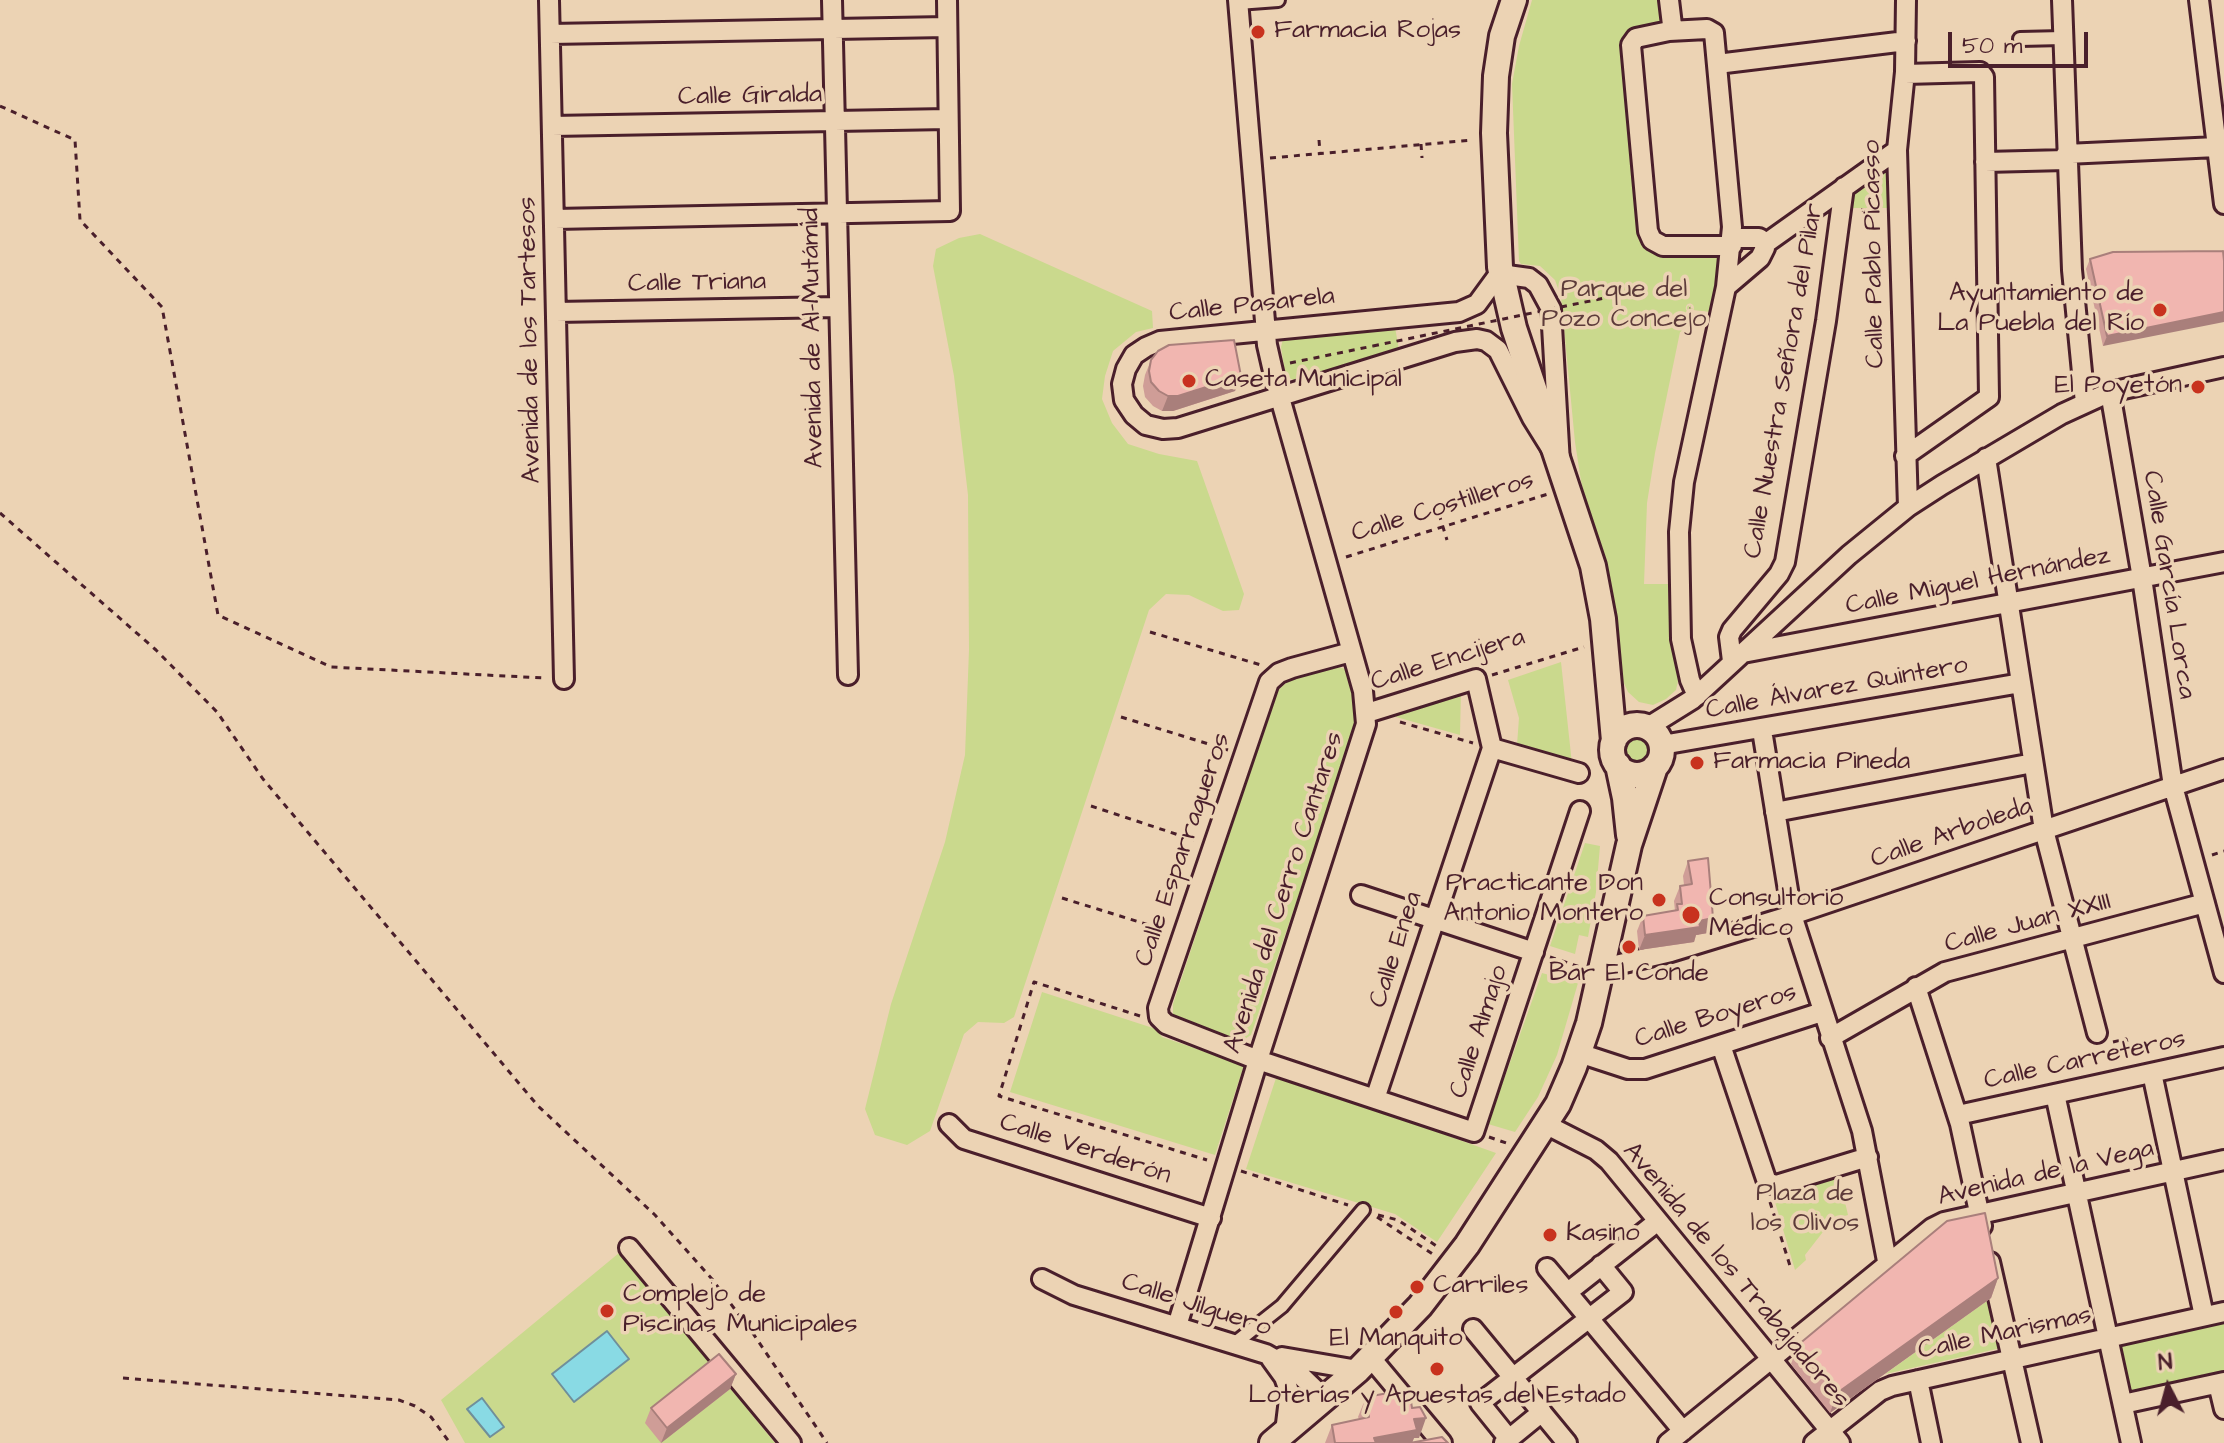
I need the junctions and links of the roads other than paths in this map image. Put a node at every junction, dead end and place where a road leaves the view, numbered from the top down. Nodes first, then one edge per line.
1 (549, 0) edge
2 (832, 0) edge
3 (947, 0) edge
4 (1278, 0) edge
5 (1669, 0) edge
6 (1906, 0) edge
7 (2062, 0) edge
8 (2199, 0) edge
9 (1238, 1) edge
10 (1508, 1) edge
11 (947, 27) junction
12 (832, 29) junction
13 (1669, 31) junction
14 (550, 34) junction
15 (2063, 38) junction
16 (2020, 39) dead end
17 (1906, 41) junction
18 (1717, 64) junction
19 (1905, 74) junction
20 (948, 119) junction
21 (834, 121) junction
22 (552, 126) junction
23 (2217, 147) junction
24 (1897, 150) junction
25 (2066, 157) junction
26 (1985, 162) junction
27 (1844, 187) junction
28 (2224, 204) edge
29 (837, 212) junction
30 (555, 219) junction
31 (1497, 228) junction
32 (1732, 242) junction
33 (1765, 244) junction
34 (1501, 276) junction
35 (1726, 287) junction
36 (1485, 295) junction
37 (838, 307) junction
38 (556, 312) junction
39 (1265, 332) junction
40 (2224, 367) edge
41 (2110, 392) junction
42 (1280, 396) junction
43 (2085, 403) junction
44 (1905, 456) junction
45 (1986, 458) junction
46 (1560, 463) junction
47 (1908, 507) junction
48 (2224, 562) edge
49 (2142, 578) junction
50 (2010, 601) junction
51 (1351, 652) junction
52 (1736, 658) junction
53 (1609, 674) junction
54 (848, 675) dead end
55 (564, 679) road end
56 (2021, 683) junction
57 (1695, 698) junction
58 (1367, 713) junction
59 (1762, 730) junction
60 (1651, 741) junction
61 (1492, 748) junction
62 (1616, 753) junction
63 (2033, 763) junction
64 (2224, 769) edge
65 (1579, 773) dead end
66 (2173, 786) junction
67 (1580, 811) dead end
68 (1775, 812) junction
69 (2044, 830) junction
70 (1629, 845) junction
71 (1361, 895) dead end
72 (2205, 903) junction
73 (1792, 915) junction
74 (1434, 919) junction
75 (2073, 938) junction
76 (1534, 952) junction
77 (1602, 971) junction
78 (2224, 973) edge
79 (1916, 987) junction
80 (1822, 1012) junction
81 (2097, 1033) dead end
82 (1830, 1038) junction
83 (1721, 1045) junction
84 (1579, 1053) junction
85 (2224, 1057) edge
86 (1258, 1060) junction
87 (2152, 1073) junction
88 (2055, 1094) junction
89 (1375, 1099) junction
90 (1958, 1115) junction
91 (949, 1124) dead end
92 (1545, 1124) junction
93 (1868, 1157) junction
94 (2224, 1160) edge
95 (2173, 1172) junction
96 (2076, 1193) junction
97 (1363, 1210) road end
98 (1979, 1214) junction
99 (1211, 1218) junction
100 (1658, 1221) junction
101 (629, 1248) dead end
102 (1887, 1261) junction
103 (1601, 1265) junction
104 (1547, 1268) dead end
105 (1042, 1279) dead end
106 (1568, 1292) junction
107 (2224, 1312) edge
108 (2204, 1316) junction
109 (1589, 1318) junction
110 (1177, 1326) junction
111 (1473, 1329) dead end
112 (2108, 1338) junction
113 (1234, 1344) junction
114 (1266, 1354) junction
115 (2012, 1359) junction
116 (1772, 1360) junction
117 (1365, 1364) junction
118 (1513, 1377) junction
119 (1918, 1380) junction
120 (2221, 1383) edge
121 (1325, 1399) junction
122 (2123, 1404) junction
123 (2224, 1409) edge
124 (1542, 1412) junction
125 (1676, 1437) edge
126 (1834, 1437) edge
127 (1279, 1438) edge
128 (1507, 1441) edge
129 (791, 1443) edge
130 (1442, 1443) edge
131 (1567, 1443) edge
132 (1814, 1443) edge
133 (1931, 1443) edge
134 (2031, 1443) edge
135 (2131, 1443) edge

1 - 14 street, Avenida de los Tartesos
2 - 12 street, Avenida de Al-Mutámid
3 - 11 street
4 - 9 street
5 - 13 street
6 - 17 street, Calle Pablo Picasso
7 - 15 street
8 - 23 street
9 - 39 street, Avenida del Cerro Cantares
10 - 31 main road
11 - 12 street
11 - 20 street
12 - 14 street
12 - 21 street, Avenida de Al-Mutámid
13 - 18 street
13 - 32 street
14 - 22 street, Avenida de los Tartesos
15 - 16 street
15 - 25 street
17 - 18 street
17 - 19 street, Calle Pablo Picasso
18 - 32 street
19 - 24 street, Calle Pablo Picasso
19 - 26 street
20 - 21 street, Calle Giralda
20 - 29 street
21 - 22 street, Calle Giralda
21 - 29 street, Avenida de Al-Mutámid
22 - 30 street, Avenida de los Tartesos
23 - 25 street
23 - 28 street
24 - 27 street
24 - 44 street, Calle Pablo Picasso
25 - 26 street
25 - 43 street
26 - 44 street
27 - 33 street
27 - 52 street, Calle Nuestra Señora del Pilar
29 - 30 street
29 - 37 street, Avenida de Al-Mutámid
30 - 38 street, Avenida de los Tartesos
31 - 34 main road
31 - 36 street
32 - 33 street
32 - 35 street
33 - 35 street
34 - 36 street, Calle Pasarela
34 - 46 main road
34 - 46 street
35 - 57 street
36 - 39 street, Calle Pasarela
37 - 38 street, Calle Triana
37 - 54 street, Avenida de Al-Mutámid
38 - 55 street, Avenida de los Tartesos
39 - 42 street, Avenida del Cerro Cantares
39 - 42 street, Calle Pasarela
40 - 41 street
41 - 43 street
41 - 49 street, Calle García Lorca
42 - 46 street, Calle Pasarela
42 - 51 street, Avenida del Cerro Cantares
43 - 45 street
44 - 47 street, Calle Pablo Picasso
45 - 47 street
45 - 50 street
46 - 53 main road
47 - 52 street
48 - 49 street, Calle Miguel Hernández
49 - 50 street, Calle Miguel Hernández
49 - 66 street, Calle García Lorca
50 - 52 street, Calle Miguel Hernández
50 - 56 street
51 - 58 street, Avenida del Cerro Cantares
51 - 86 street, Calle Esparragueros
52 - 57 street
53 - 60 main road
53 - 62 main road
56 - 59 street, Calle Álvarez Quintero
56 - 63 street
57 - 60 street
58 - 61 street, Calle Encijera
58 - 86 street, Avenida del Cerro Cantares
59 - 60 street, Calle Álvarez Quintero
59 - 68 street
60 - 62 main road
60 - 62 main road
60 - 70 main road
61 - 65 street
61 - 74 street, Calle Enea
62 - 70 main road
63 - 68 street
63 - 69 street
64 - 66 street, Calle Arboleda
66 - 69 street, Calle Arboleda
66 - 72 street, Calle García Lorca
67 - 76 street, Calle Almajo
68 - 73 street
69 - 73 street, Calle Arboleda
69 - 75 street
70 - 77 main road
71 - 74 street
72 - 75 street, Calle Juan XXIII
72 - 78 street, Calle García Lorca
73 - 77 street, Calle Arboleda
73 - 80 street
74 - 76 street
74 - 89 street, Calle Enea
75 - 79 street, Calle Juan XXIII
75 - 81 street
76 - 89 street, Calle Almajo
77 - 84 main road
79 - 82 street, Calle Juan XXIII
79 - 90 street
80 - 82 street
80 - 83 street, Calle Boyeros
82 - 93 street
83 - 84 street, Calle Boyeros
83 - 93 street
84 - 92 main road
85 - 87 street, Calle Carreteros
86 - 89 street
86 - 99 street, Avenida del Cerro Cantares
87 - 88 street, Calle Carreteros
87 - 95 street
88 - 90 street, Calle Carreteros
88 - 96 street
90 - 98 street
91 - 99 street, Calle Verderón
92 - 100 street, Avenida de los Trabajadores
92 - 117 main road
93 - 102 street
94 - 95 street, Avenida de la Vega
95 - 96 street, Avenida de la Vega
95 - 108 street
96 - 98 street, Avenida de la Vega
96 - 112 street
97 - 113 street
98 - 102 street, Avenida de la Vega
98 - 115 street
99 - 110 street, Avenida del Cerro Cantares
100 - 103 street
100 - 116 street, Avenida de los Trabajadores
101 - 129 street
102 - 116 street, Avenida de la Vega
103 - 106 street
103 - 109 street
104 - 106 street
105 - 110 street, Calle Jilguero
106 - 109 street
107 - 108 street, Calle Marismas
108 - 112 street, Calle Marismas
109 - 118 street
109 - 125 street
110 - 113 street, Calle Jilguero
111 - 118 street
112 - 115 street, Calle Marismas
112 - 122 street
113 - 114 street, Calle Jilguero
114 - 117 street
114 - 121 street, Calle Jilguero
114 - 127 street
115 - 119 street, Calle Marismas
115 - 134 street
116 - 125 street, Avenida de la Vega
116 - 126 street, Avenida de los Trabajadores
117 - 121 main road
117 - 130 street
118 - 124 street
118 - 128 street
119 - 126 street, Calle Marismas
119 - 133 street
120 - 122 street
120 - 123 street
121 - 127 main road
122 - 135 street
124 - 128 street
124 - 131 street
126 - 132 street, Calle Marismas

